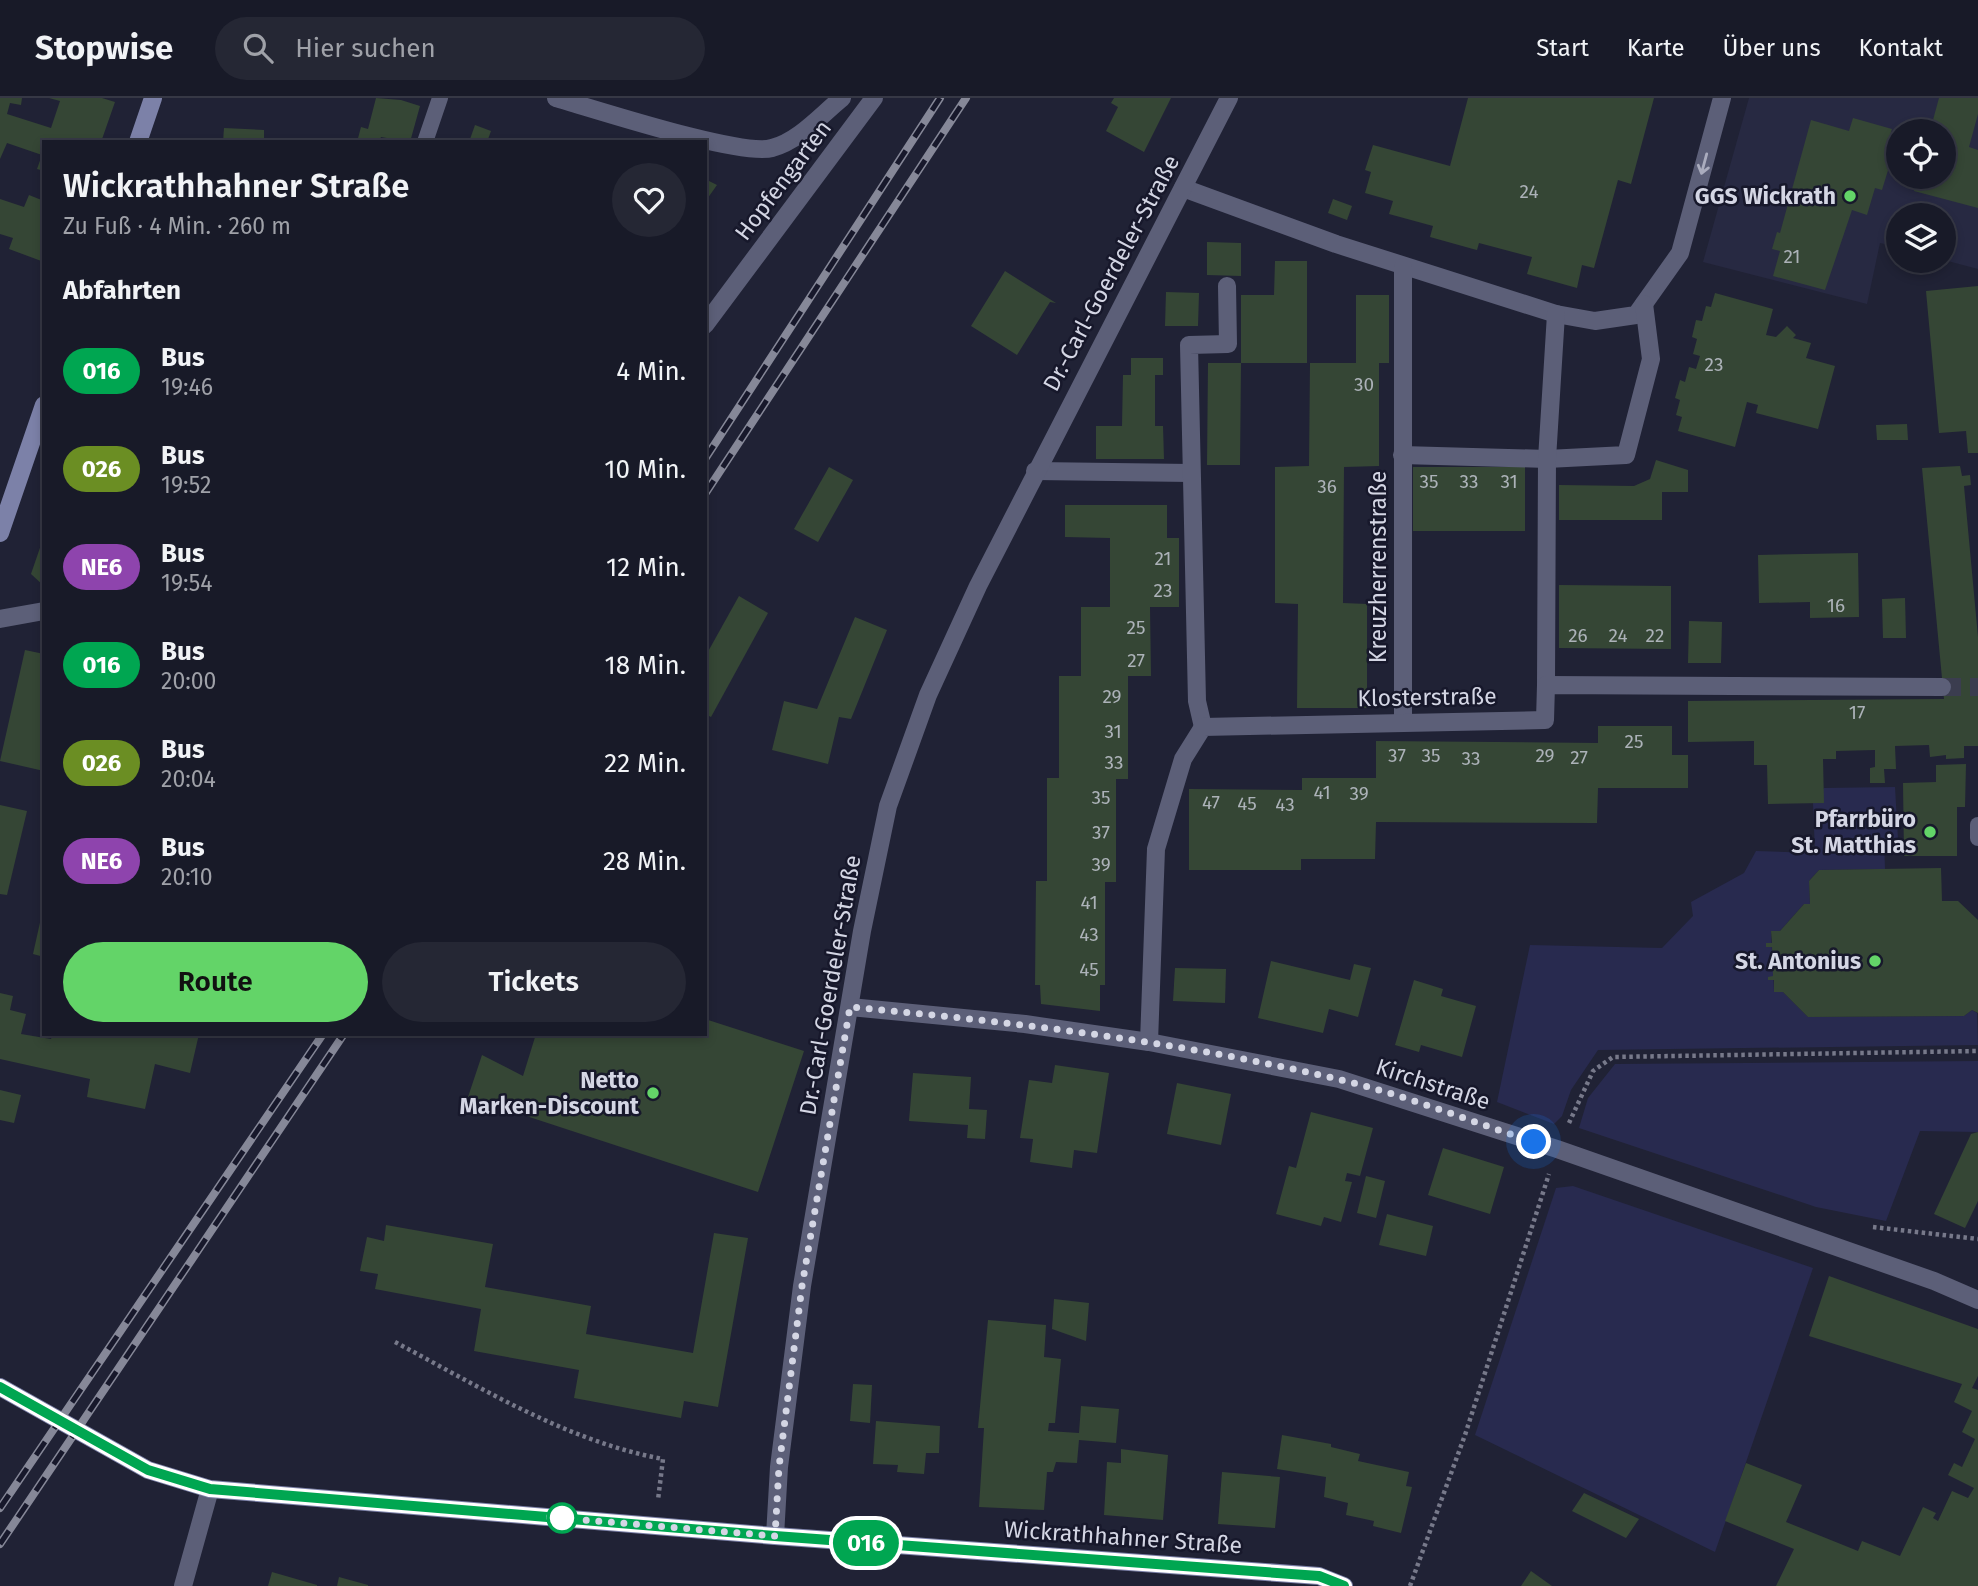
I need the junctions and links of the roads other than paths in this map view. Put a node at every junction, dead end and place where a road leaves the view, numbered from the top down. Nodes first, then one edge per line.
1 (153, 98) edge
2 (440, 98) edge
3 (556, 98) edge
4 (842, 98) edge
5 (874, 98) edge
6 (1229, 98) edge
7 (1722, 98) edge
8 (139, 140) edge
9 (426, 140) edge
10 (1183, 188) junction
11 (1403, 267) junction
12 (1227, 286) dead end
13 (1644, 304) junction
14 (1556, 314) junction
15 (707, 322) edge
16 (42, 411) edge
17 (1402, 455) junction
18 (1547, 458) junction
19 (1035, 471) junction
20 (1191, 473) junction
21 (0, 533) edge
22 (42, 611) edge
23 (0, 619) edge
24 (1546, 685) junction
25 (1942, 687) tunnel mouth
26 (1403, 720) junction
27 (1203, 727) junction
28 (1978, 825) edge
29 (1978, 838) edge
30 (850, 1007) junction
31 (1149, 1042) junction
32 (1978, 1300) edge
33 (0, 1387) edge
34 (210, 1489) junction
35 (775, 1536) junction
36 (183, 1586) edge
37 (1344, 1586) edge

1 - 8 main road
2 - 9 lane
3 - 4 street
5 - 15 street, Hopfengarten
6 - 10 street, Dr.-Carl-Goerdeler-Straße
7 -> 13 street
10 - 11 street
10 - 19 street, Dr.-Carl-Goerdeler-Straße
11 - 14 street
11 - 17 street, Kreuzherrenstraße
12 - 20 street
13 - 14 street
13 - 18 street, Kreuzherrenstraße
14 - 18 street
16 - 21 main road
17 - 18 street, Kreuzherrenstraße
17 - 26 street, Kreuzherrenstraße
18 - 24 street
19 - 20 street
19 - 30 street, Dr.-Carl-Goerdeler-Straße
20 - 27 street
22 - 23 street
24 - 25 street
24 - 26 street, Klosterstraße
26 - 27 street, Klosterstraße
27 - 31 street
28 - 29 lane
30 - 31 street, Kirchstraße
30 - 35 street, Dr.-Carl-Goerdeler-Straße
31 - 32 street, Kirchstraße
33 - 34 main road, Wickrathhahner Straße
34 - 35 main road, Wickrathhahner Straße
34 - 36 street
35 - 37 main road, Wickrathhahner Straße

